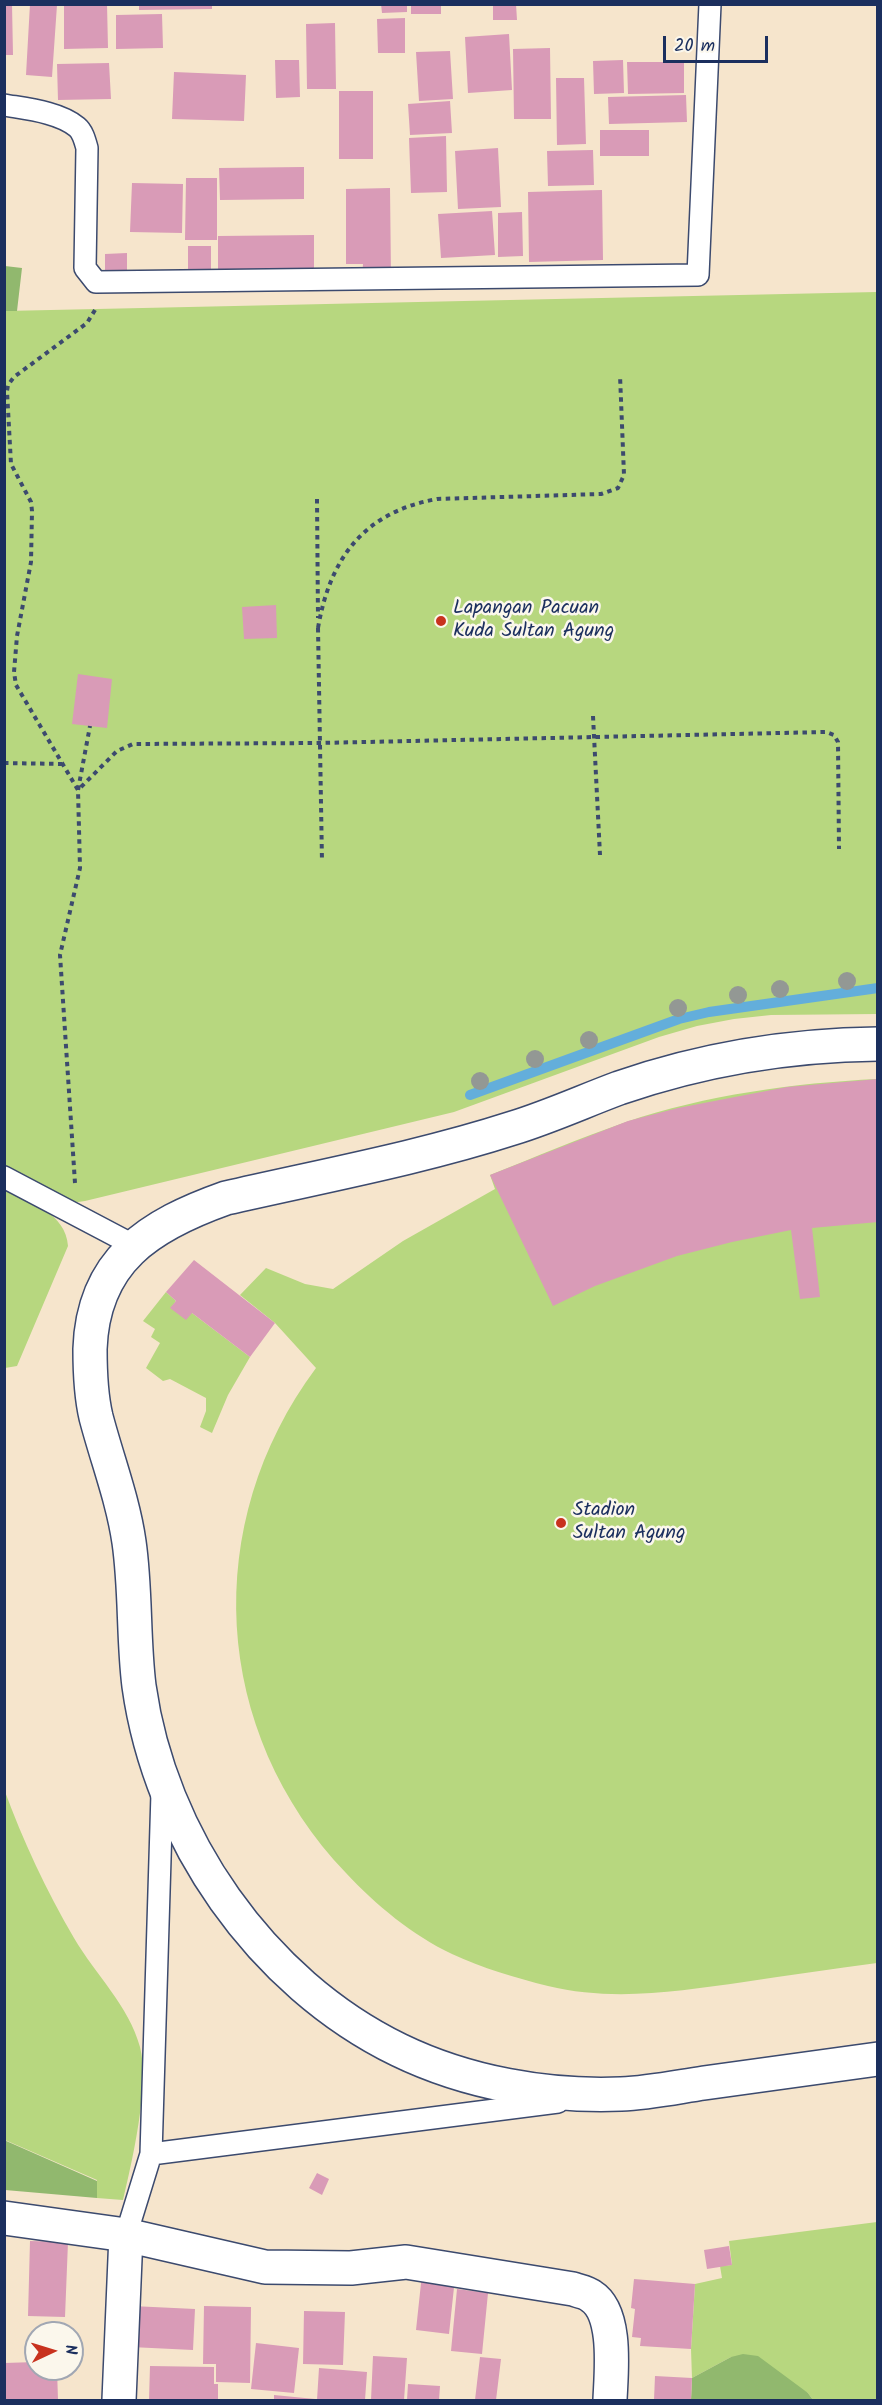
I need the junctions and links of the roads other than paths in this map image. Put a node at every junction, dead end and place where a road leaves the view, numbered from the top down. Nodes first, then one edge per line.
1 (710, 4) edge
2 (4, 105) edge
3 (878, 1044) edge
4 (4, 1177) edge
5 (135, 1246) junction
6 (163, 1780) junction
7 (878, 2058) edge
8 (624, 2094) junction
9 (151, 2154) junction
10 (4, 2218) edge
11 (126, 2235) junction
12 (119, 2400) edge
13 (610, 2400) edge

1 - 2 lane
3 - 5 street
4 - 5 lane
5 - 6 street
6 - 8 street
6 - 9 lane
7 - 8 street
8 - 9 lane
9 - 11 lane
10 - 11 street
11 - 12 street
11 - 13 street

